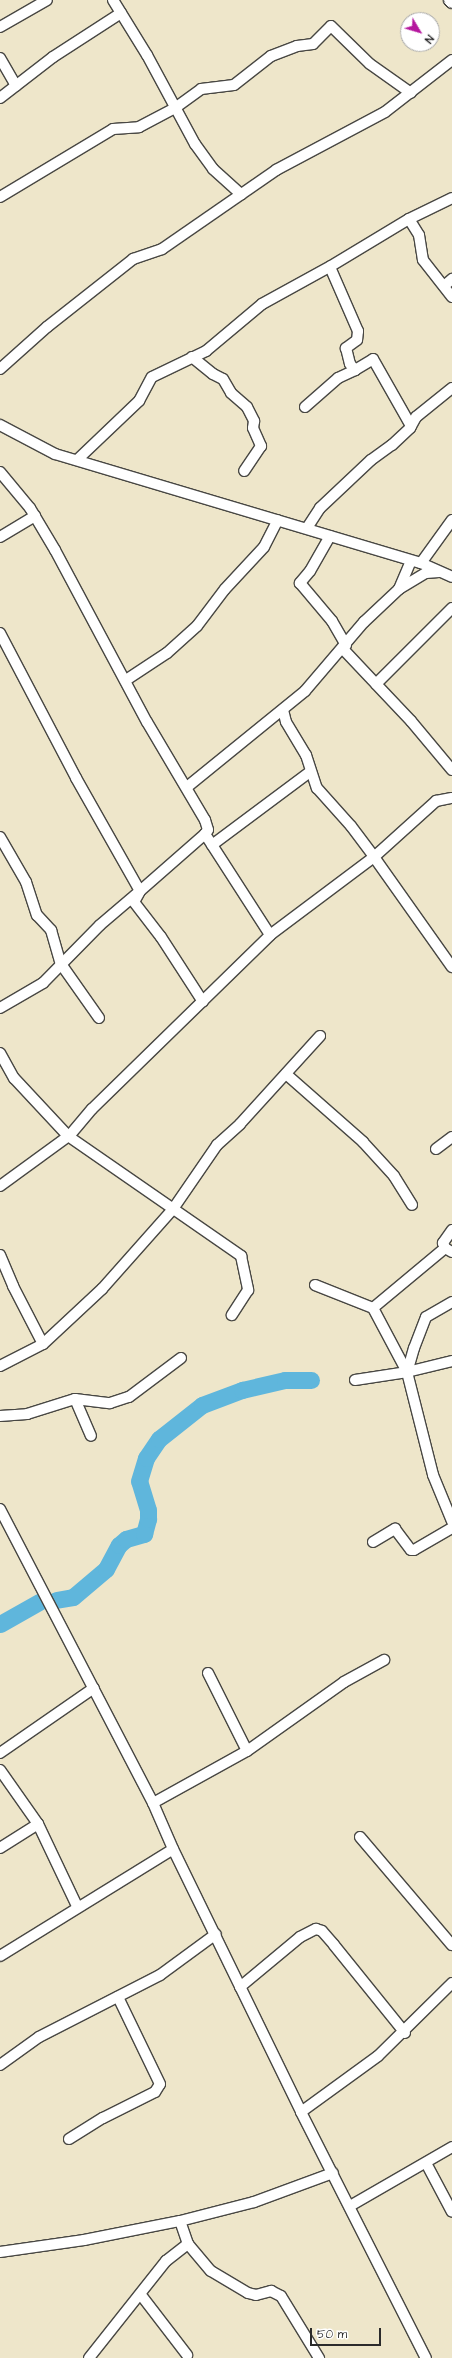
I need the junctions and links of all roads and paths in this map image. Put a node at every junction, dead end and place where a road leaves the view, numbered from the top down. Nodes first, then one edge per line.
1 (47, 0) edge
2 (113, 0) edge
3 (449, 0) edge
4 (452, 2) edge
5 (122, 12) junction
6 (0, 28) edge
7 (0, 58) edge
8 (452, 60) edge
9 (16, 86) junction
10 (411, 93) junction
11 (0, 98) edge
12 (175, 108) junction
13 (241, 194) junction
14 (0, 198) edge
15 (452, 198) edge
16 (409, 219) junction
17 (330, 267) junction
18 (448, 283) edge
19 (452, 298) edge
20 (192, 357) junction
21 (0, 369) edge
22 (355, 370) junction
23 (452, 388) edge
24 (305, 407) dead end
25 (0, 425) edge
26 (411, 426) junction
27 (77, 460) junction
28 (244, 471) dead end
29 (0, 472) edge
30 (35, 516) junction
31 (278, 520) junction
32 (452, 520) edge
33 (307, 528) junction
34 (330, 536) junction
35 (0, 537) edge
36 (411, 561) junction
37 (421, 563) junction
38 (440, 572) junction
39 (452, 577) edge
40 (400, 589) junction
41 (452, 608) edge
42 (0, 633) edge
43 (345, 647) junction
44 (4, 650) edge
45 (126, 680) junction
46 (376, 684) junction
47 (283, 710) junction
48 (452, 770) edge
49 (310, 772) junction
50 (187, 787) junction
51 (452, 798) edge
52 (205, 834) junction
53 (0, 837) edge
54 (212, 845) junction
55 (374, 857) junction
56 (140, 891) junction
57 (270, 935) junction
58 (61, 964) junction
59 (452, 968) edge
60 (203, 1002) junction
61 (0, 1008) edge
62 (99, 1018) dead end
63 (320, 1036) dead end
64 (0, 1053) edge
65 (286, 1074) junction
66 (68, 1136) junction
67 (452, 1137) edge
68 (436, 1149) dead end
69 (0, 1186) edge
70 (412, 1205) dead end
71 (173, 1210) junction
72 (452, 1230) edge
73 (448, 1250) edge
74 (0, 1255) edge
75 (315, 1285) dead end
76 (452, 1302) edge
77 (373, 1308) junction
78 (232, 1315) dead end
79 (44, 1344) junction
80 (181, 1358) dead end
81 (452, 1361) edge
82 (0, 1366) edge
83 (408, 1372) junction
84 (355, 1380) dead end
85 (75, 1399) junction
86 (0, 1416) edge
87 (91, 1436) dead end
88 (0, 1509) edge
89 (452, 1521) edge
90 (3, 1522) edge
91 (452, 1528) edge
92 (373, 1542) dead end
93 (384, 1660) dead end
94 (208, 1673) dead end
95 (94, 1688) junction
96 (247, 1751) junction
97 (0, 1753) edge
98 (0, 1770) edge
99 (153, 1803) junction
100 (38, 1824) junction
101 (360, 1837) dead end
102 (0, 1848) edge
103 (173, 1849) junction
104 (77, 1906) junction
105 (216, 1934) junction
106 (452, 1945) edge
107 (0, 1956) edge
108 (452, 1983) edge
109 (240, 1987) junction
110 (118, 1997) junction
111 (405, 2033) junction
112 (0, 2065) edge
113 (301, 2112) junction
114 (69, 2139) dead end
115 (452, 2146) edge
116 (426, 2163) junction
117 (333, 2173) junction
118 (350, 2206) junction
119 (452, 2212) edge
120 (180, 2221) junction
121 (188, 2244) junction
122 (0, 2252) edge
123 (141, 2295) junction
124 (186, 2355) dead end
125 (88, 2358) edge
126 (319, 2358) edge
127 (426, 2358) edge

1 - 6 street
2 - 5 street
3 - 4 street
5 - 9 street
5 - 12 street
7 - 9 street
8 - 10 street
9 - 11 street
10 - 12 street
10 - 13 street
12 - 13 street
12 - 14 street
13 - 21 street
15 - 16 street
16 - 17 street
16 - 18 street
17 - 20 street
17 - 22 street
18 - 19 street
20 - 27 street
20 - 28 street
22 - 24 street
22 - 26 street
23 - 26 street
25 - 27 street
26 - 33 street
27 - 31 street
29 - 30 street
30 - 35 street
30 - 45 street
31 - 33 street
31 - 45 street
32 - 37 street
33 - 34 street
34 - 36 street
34 - 43 street
36 - 37 street
36 - 40 street
37 - 38 street
38 - 39 street
38 - 40 street
40 - 43 street
41 - 46 street
42 - 44 street
43 - 46 street
43 - 47 street
44 - 56 street
45 - 50 street
46 - 48 street
47 - 49 street
47 - 50 street
49 - 54 street
49 - 55 street
50 - 52 street
51 - 55 street
52 - 54 street
52 - 56 street
53 - 58 street
54 - 57 street
55 - 57 street
55 - 59 street
56 - 58 street
56 - 60 street
57 - 60 street
58 - 61 street
58 - 62 street
60 - 66 street
63 - 65 street
64 - 66 street
65 - 70 street
65 - 71 street
66 - 69 street
66 - 71 street
67 - 68 street
71 - 78 street
71 - 79 street
72 - 73 street
73 - 77 street
74 - 79 street
75 - 77 street
76 - 83 street
77 - 83 street
79 - 82 street
80 - 85 street
81 - 83 street
83 - 84 street
83 - 89 street
85 - 86 street
85 - 87 street
88 - 90 street
90 - 95 street
91 - 92 street
93 - 96 street
94 - 96 street
95 - 97 street
95 - 99 street
96 - 99 street
98 - 100 street
99 - 103 street
100 - 102 street
100 - 104 street
101 - 106 street
103 - 104 street
103 - 105 street
104 - 107 street
105 - 109 street
105 - 110 street
108 - 111 street
109 - 111 street
109 - 113 street
110 - 112 street
110 - 114 street
111 - 113 street
113 - 117 street
115 - 116 street
116 - 118 street
116 - 119 street
117 - 118 street
117 - 120 street
118 - 127 street
120 - 121 street
120 - 122 street
121 - 123 street
121 - 126 street
123 - 124 street
123 - 125 street

